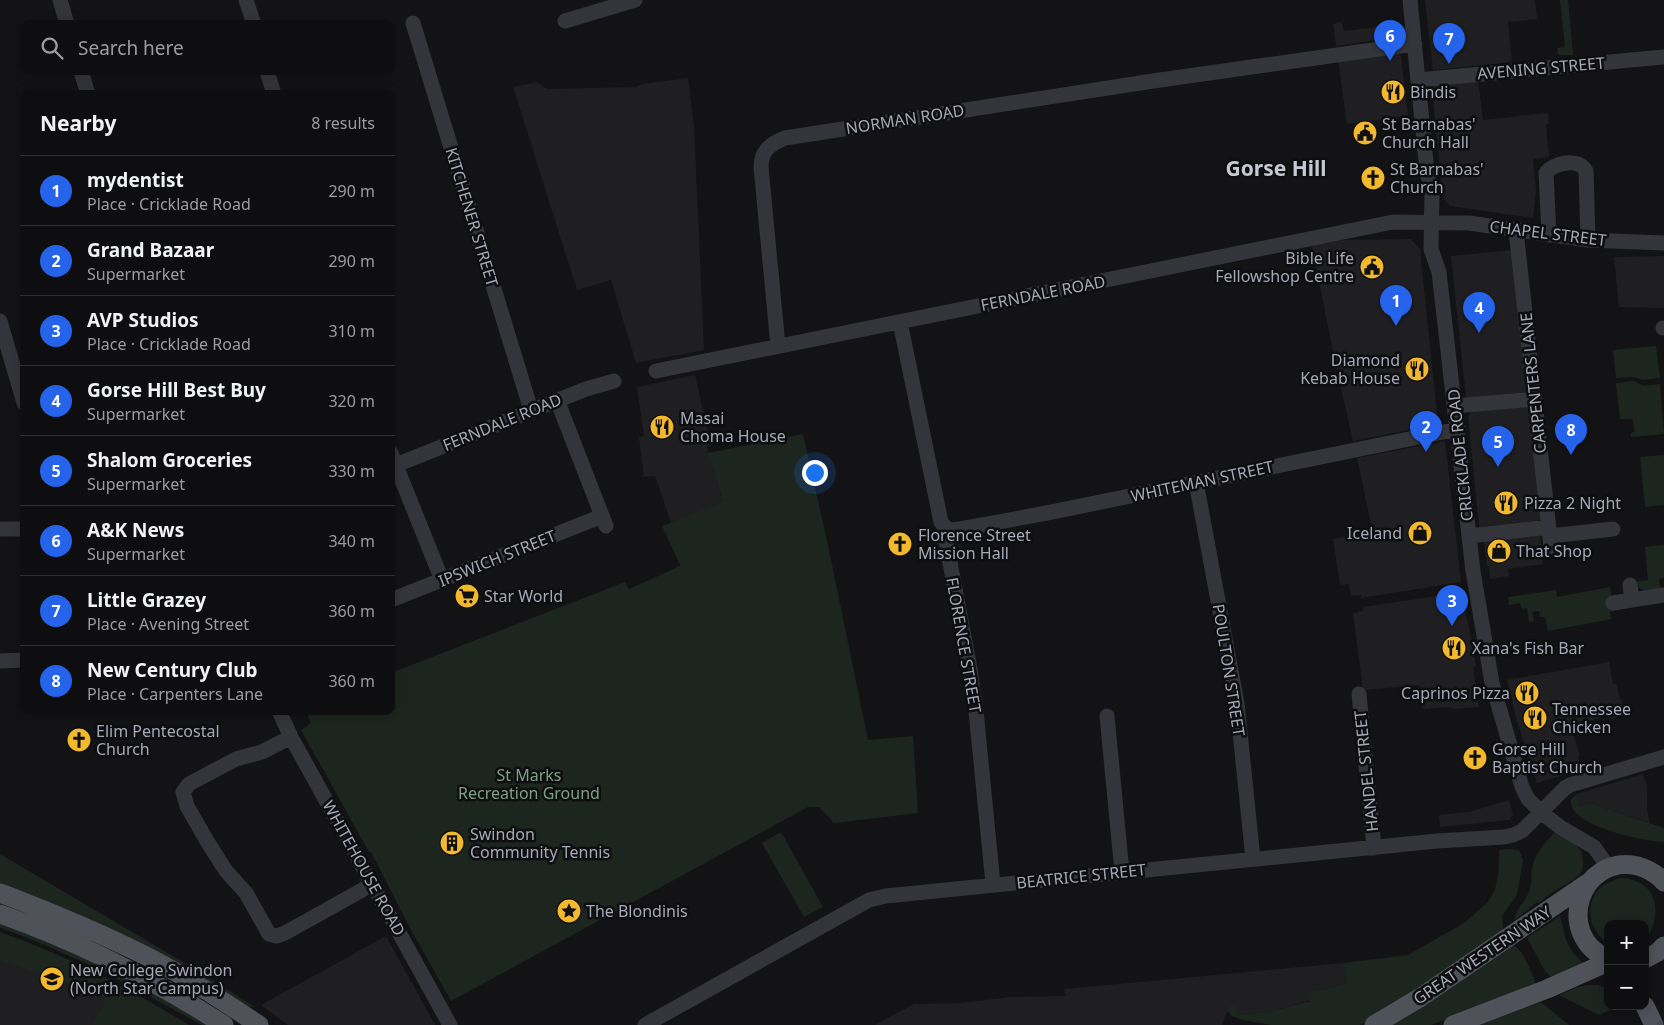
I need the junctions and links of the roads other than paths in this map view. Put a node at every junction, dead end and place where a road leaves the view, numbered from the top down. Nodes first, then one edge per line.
1 (60, 0) edge
2 (246, 0) edge
3 (636, 0) edge
4 (1410, 0) edge
5 (66, 20) edge
6 (253, 20) edge
7 (565, 21) dead end
8 (413, 23) dead end
9 (1415, 44) junction
10 (1664, 57) edge
11 (82, 75) edge
12 (267, 75) edge
13 (1418, 80) junction
14 (87, 90) edge
15 (273, 90) edge
16 (1431, 223) junction
17 (1516, 231) junction
18 (1549, 235) junction
19 (1588, 240) junction
20 (1664, 244) edge
21 (0, 322) edge
22 (900, 322) junction
23 (778, 346) junction
24 (656, 371) dead end
25 (614, 380) dead end
26 (20, 390) edge
27 (1535, 399) junction
28 (557, 400) junction
29 (1455, 406) junction
30 (531, 410) junction
31 (1458, 429) junction
32 (395, 460) edge
33 (395, 466) edge
34 (1196, 482) junction
35 (946, 528) junction
36 (0, 529) edge
37 (20, 529) edge
38 (1613, 529) dead end
39 (1547, 535) junction
40 (1470, 536) junction
41 (442, 580) junction
42 (1664, 595) edge
43 (395, 598) edge
44 (1613, 603) dead end
45 (20, 660) edge
46 (0, 661) edge
47 (1359, 694) dead end
48 (281, 715) edge
49 (1107, 716) dead end
50 (291, 737) junction
51 (1664, 757) edge
52 (1541, 812) junction
53 (1374, 848) junction
54 (1253, 859) junction
55 (1664, 866) edge
56 (1609, 868) junction
57 (1644, 868) junction
58 (1122, 872) junction
59 (1589, 882) junction
60 (1664, 882) edge
61 (372, 884) junction
62 (993, 884) junction
63 (0, 893) edge
64 (0, 914) edge
65 (1664, 946) edge
66 (1649, 957) edge
67 (1604, 958) edge
68 (1604, 963) edge
69 (1647, 1010) edge
70 (224, 1025) edge
71 (259, 1025) edge
72 (450, 1025) edge
73 (645, 1025) edge
74 (1374, 1025) edge
75 (1453, 1025) edge
76 (1654, 1025) edge

1 - 5 street
2 - 6 street
3 - 7 street
4 - 9 street, CRICKLADE ROAD
8 - 30 street, KITCHENER STREET
9 - 13 street, CRICKLADE ROAD
9 - 23 street, NORMAN ROAD
10 - 13 street, AVENING STREET
11 - 14 street
12 - 15 street
13 - 16 street, CRICKLADE ROAD
16 - 17 street, CHAPEL STREET
16 - 22 street, FERNDALE ROAD
16 - 29 street, CRICKLADE ROAD
17 - 18 street, CHAPEL STREET
17 - 27 street, CARPENTERS LANE
18 - 19 street, CHAPEL STREET
18 - 19 street
19 - 20 street, CHAPEL STREET
21 - 26 street
22 - 23 street, FERNDALE ROAD
22 - 35 street, FLORENCE STREET
23 - 24 street, FERNDALE ROAD
25 - 28 street, FERNDALE ROAD
27 - 29 street
27 - 39 street, CARPENTERS LANE
28 - 30 street, FERNDALE ROAD
28 - 41 street, IPSWICH STREET
29 - 31 street, CRICKLADE ROAD
30 - 32 street, FERNDALE ROAD
31 - 34 street, WHITEMAN STREET
31 - 40 street, CRICKLADE ROAD
33 - 41 street
34 - 35 street, WHITEMAN STREET
34 - 54 street, POULTON STREET
35 - 62 street, FLORENCE STREET
36 - 37 street
38 - 39 street
39 - 40 street
40 - 52 street, CRICKLADE ROAD
41 - 43 street, IPSWICH STREET
42 - 44 street
45 - 46 street
47 - 53 street, HANDEL STREET
48 - 50 street, WHITEHOUSE ROAD
49 - 58 street
50 - 61 street, WHITEHOUSE ROAD
50 - 61 street
51 - 52 street, BEATRICE STREET
52 - 53 street, BEATRICE STREET
52 - 56 street, CRICKLADE ROAD
53 - 54 street, BEATRICE STREET
54 - 58 street, BEATRICE STREET
55 - 57 main road
56 - 57 main road
56 - 59 main road, GREAT WESTERN WAY
57 - 60 main road
58 - 62 street, BEATRICE STREET
59 - 67 main road
59 - 74 main road, GREAT WESTERN WAY
61 - 72 street, WHITEHOUSE ROAD
62 - 73 street, BEATRICE STREET
63 - 71 main road
64 - 70 main road
65 - 66 main road
68 - 75 main road
69 - 76 main road

